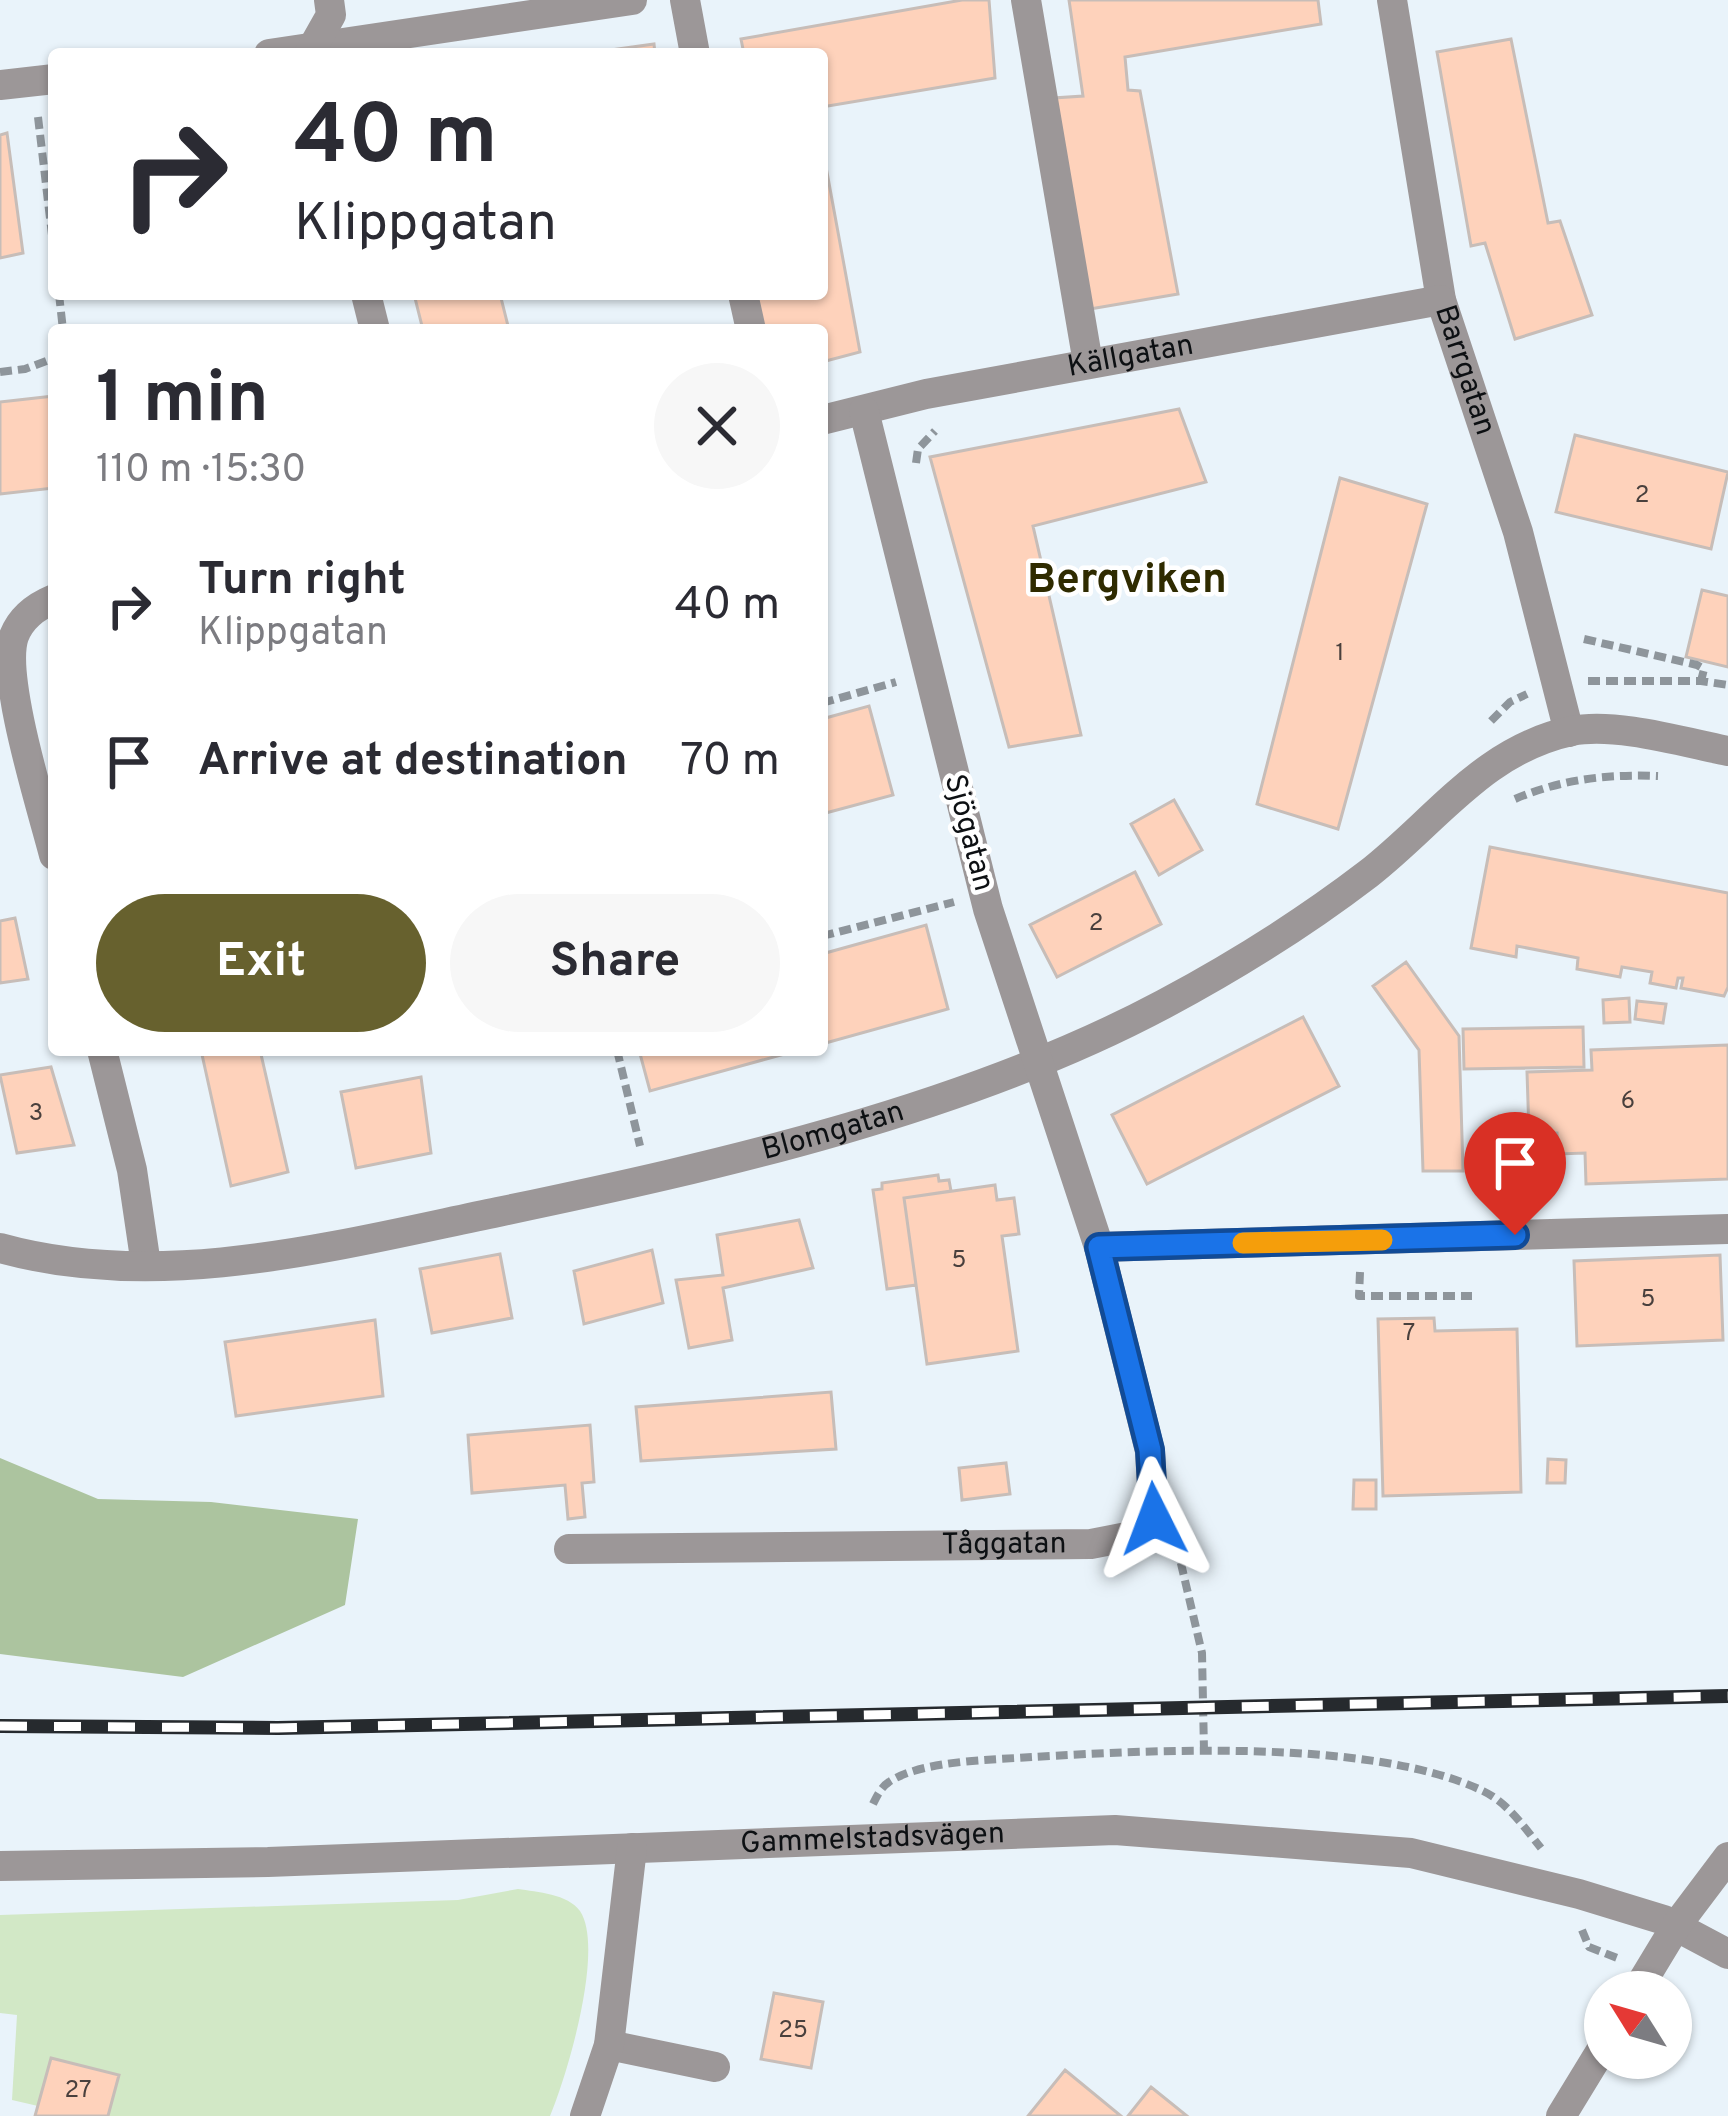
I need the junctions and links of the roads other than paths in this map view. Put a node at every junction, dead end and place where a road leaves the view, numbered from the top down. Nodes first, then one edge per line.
1 (329, 0) edge
2 (632, 0) edge
3 (685, 0) edge
4 (1026, 0) edge
5 (1392, 0) edge
6 (311, 48) edge
7 (334, 48) edge
8 (694, 48) edge
9 (44, 80) edge
10 (0, 86) edge
11 (1441, 299) junction
12 (1088, 363) junction
13 (864, 411) junction
14 (828, 419) edge
15 (48, 603) edge
16 (1569, 732) junction
17 (1728, 751) edge
18 (48, 831) edge
19 (104, 1056) edge
20 (1037, 1064) junction
21 (1728, 1229) edge
22 (1099, 1247) junction
23 (0, 1248) edge
24 (146, 1265) junction
25 (569, 1549) dead end
26 (632, 1848) junction
27 (1728, 1857) edge
28 (0, 1866) edge
29 (1676, 1926) junction
30 (1728, 1954) edge
31 (1649, 1971) edge
32 (609, 2045) junction
33 (715, 2067) dead end
34 (1584, 2078) edge
35 (585, 2116) edge
36 (1561, 2116) edge

1 - 6 street
2 - 7 street
3 - 8 street
4 - 12 street
5 - 11 street, Barrgatan
9 - 10 street
11 - 12 street, Källgatan
11 - 16 street, Barrgatan
12 - 13 street, Källgatan
13 - 14 street, Källgatan
13 - 20 street, Sjögatan
15 - 18 street
16 - 17 street
16 - 20 street, Blomgatan
19 - 24 street
20 - 22 street, Sjögatan
20 - 24 street, Blomgatan
21 - 22 street
22 - 25 street, Tåggatan
23 - 24 street, Blomgatan
26 - 28 street, Gammelstadsvägen
26 - 29 street, Gammelstadsvägen
26 - 32 street
27 - 29 street
29 - 30 street, Gammelstadsvägen
29 - 31 street
32 - 33 street
32 - 35 street
34 - 36 street

